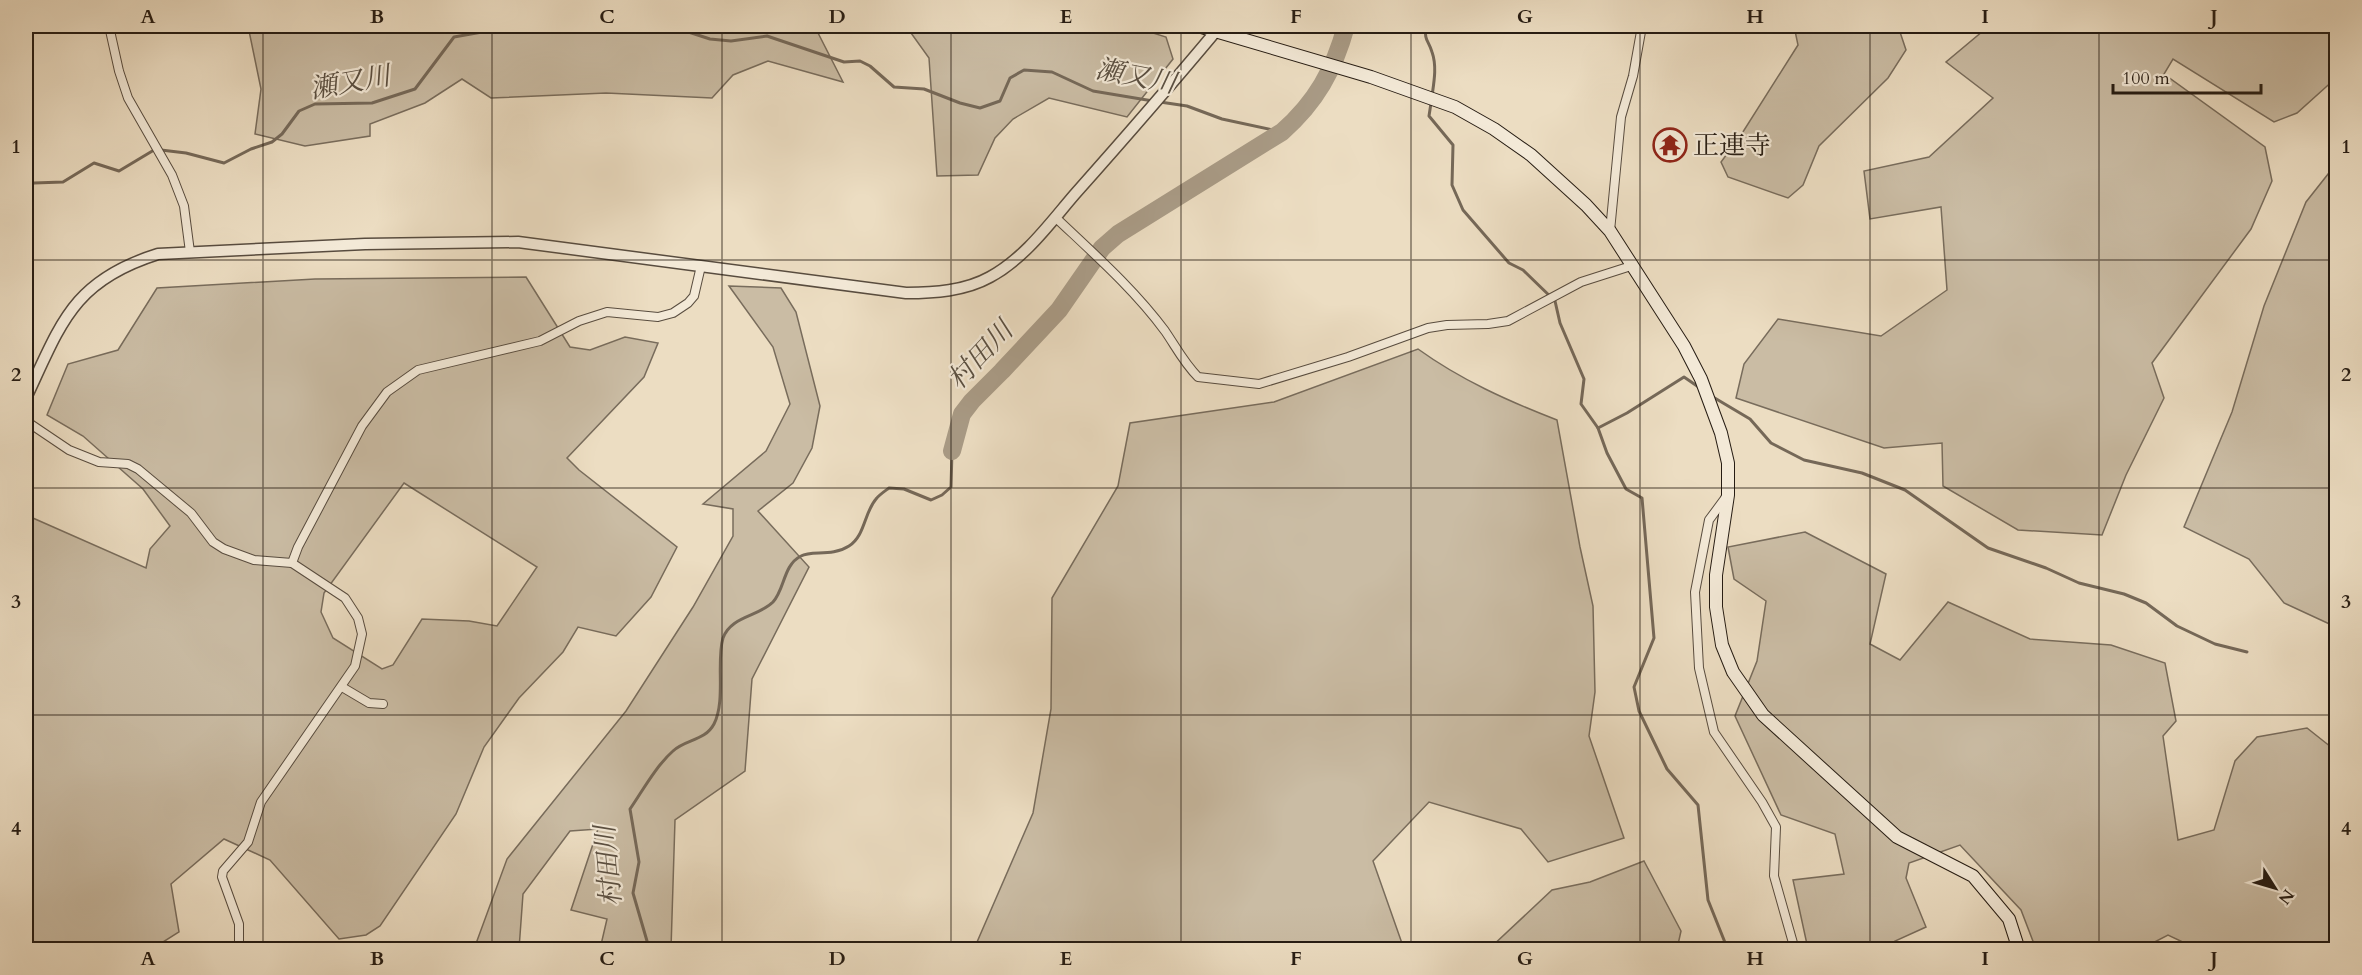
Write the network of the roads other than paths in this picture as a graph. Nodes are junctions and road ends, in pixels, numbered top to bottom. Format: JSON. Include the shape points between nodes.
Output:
{"nodes":[{"id":1,"x":109,"y":26,"type":"edge"},
{"id":2,"x":1198,"y":26,"type":"edge"},
{"id":3,"x":1642,"y":26,"type":"edge"},
{"id":4,"x":1218,"y":28,"type":"edge"},
{"id":5,"x":1055,"y":217,"type":"junction"},
{"id":6,"x":1610,"y":231,"type":"junction"},
{"id":7,"x":190,"y":252,"type":"junction"},
{"id":8,"x":1631,"y":266,"type":"junction"},
{"id":9,"x":701,"y":267,"type":"junction"},
{"id":10,"x":26,"y":398,"type":"edge"},
{"id":11,"x":26,"y":421,"type":"edge"},
{"id":12,"x":1728,"y":495,"type":"junction"},
{"id":13,"x":292,"y":563,"type":"junction"},
{"id":14,"x":342,"y":687,"type":"junction"},
{"id":15,"x":383,"y":704,"type":"dead end"},
{"id":16,"x":239,"y":950,"type":"edge"},
{"id":17,"x":1795,"y":950,"type":"edge"},
{"id":18,"x":2019,"y":950,"type":"edge"}],
"edges":[{"from":1,"to":7,"type":"street","via":[[128,98],[172,175],[184,206]]},
{"from":2,"to":4,"type":"main road"},
{"from":3,"to":6,"type":"street","via":[[1621,117]]},
{"from":4,"to":5,"type":"street"},
{"from":4,"to":6,"type":"main road","via":[[1455,107],[1531,155]]},
{"from":5,"to":8,"type":"street","via":[[1165,331],[1198,377],[1259,384],[1428,328],[1508,321],[1581,282]]},
{"from":5,"to":9,"type":"street","via":[[1023,252],[990,277],[934,293],[906,293]]},
{"from":6,"to":8,"type":"main road"},
{"from":7,"to":9,"type":"street","via":[[518,242]]},
{"from":7,"to":10,"type":"street","via":[[158,254],[128,263],[100,279],[67,316]]},
{"from":8,"to":12,"type":"main road","via":[[1684,346],[1709,397],[1728,463]]},
{"from":9,"to":13,"type":"street","via":[[693,296],[673,313],[658,317],[607,312],[540,341],[418,370],[387,392],[362,426]]},
{"from":11,"to":13,"type":"street","via":[[69,450],[99,462],[128,464],[138,469],[186,509],[213,542],[224,549],[254,560]]},
{"from":12,"to":17,"type":"street","via":[[1709,520],[1698,571],[1695,592],[1699,668],[1714,732],[1776,827],[1774,876]]},
{"from":12,"to":18,"type":"main road","via":[[1716,575],[1716,607],[1722,645],[1733,672],[1763,715],[1897,837],[1973,876],[2009,919]]},
{"from":13,"to":14,"type":"street","via":[[345,598],[358,618],[362,634],[358,657]]},
{"from":14,"to":15,"type":"street","via":[[369,703]]},
{"from":14,"to":16,"type":"street","via":[[261,802],[248,842],[222,871],[239,924]]}]}
